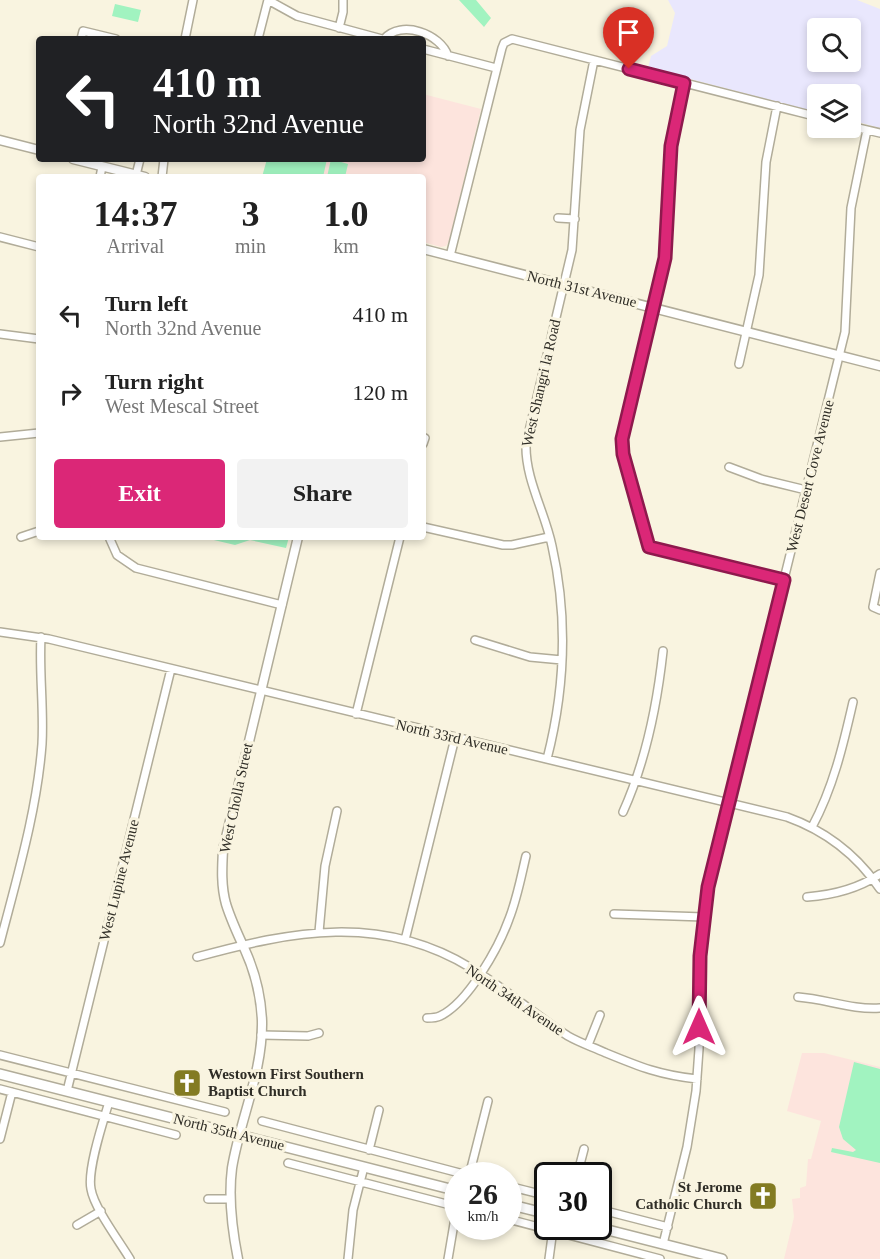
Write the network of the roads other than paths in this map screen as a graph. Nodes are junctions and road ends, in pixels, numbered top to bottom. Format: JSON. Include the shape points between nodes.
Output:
{"nodes":[{"id":1,"x":193,"y":0,"type":"edge"},
{"id":2,"x":268,"y":0,"type":"edge"},
{"id":3,"x":343,"y":0,"type":"edge"},
{"id":4,"x":339,"y":28,"type":"junction"},
{"id":5,"x":82,"y":36,"type":"edge"},
{"id":6,"x":104,"y":36,"type":"edge"},
{"id":7,"x":186,"y":36,"type":"edge"},
{"id":8,"x":259,"y":36,"type":"edge"},
{"id":9,"x":371,"y":36,"type":"edge"},
{"id":10,"x":386,"y":36,"type":"edge"},
{"id":11,"x":426,"y":51,"type":"edge"},
{"id":12,"x":448,"y":56,"type":"junction"},
{"id":13,"x":594,"y":60,"type":"junction"},
{"id":14,"x":496,"y":68,"type":"junction"},
{"id":15,"x":684,"y":83,"type":"junction"},
{"id":16,"x":777,"y":106,"type":"junction"},
{"id":17,"x":807,"y":114,"type":"edge"},
{"id":18,"x":861,"y":129,"type":"edge"},
{"id":19,"x":867,"y":130,"type":"junction"},
{"id":20,"x":880,"y":133,"type":"edge"},
{"id":21,"x":0,"y":140,"type":"edge"},
{"id":22,"x":36,"y":149,"type":"edge"},
{"id":23,"x":84,"y":162,"type":"edge"},
{"id":24,"x":102,"y":167,"type":"junction"},
{"id":25,"x":101,"y":174,"type":"edge"},
{"id":26,"x":132,"y":174,"type":"edge"},
{"id":27,"x":558,"y":218,"type":"dead end"},
{"id":28,"x":575,"y":219,"type":"junction"},
{"id":29,"x":0,"y":237,"type":"edge"},
{"id":30,"x":36,"y":246,"type":"edge"},
{"id":31,"x":426,"y":250,"type":"edge"},
{"id":32,"x":450,"y":255,"type":"junction"},
{"id":33,"x":564,"y":284,"type":"junction"},
{"id":34,"x":654,"y":308,"type":"junction"},
{"id":35,"x":747,"y":332,"type":"junction"},
{"id":36,"x":0,"y":334,"type":"edge"},
{"id":37,"x":36,"y":339,"type":"edge"},
{"id":38,"x":840,"y":356,"type":"junction"},
{"id":39,"x":739,"y":364,"type":"dead end"},
{"id":40,"x":880,"y":366,"type":"edge"},
{"id":41,"x":36,"y":433,"type":"edge"},
{"id":42,"x":0,"y":437,"type":"edge"},
{"id":43,"x":729,"y":467,"type":"dead end"},
{"id":44,"x":806,"y":490,"type":"junction"},
{"id":45,"x":426,"y":528,"type":"edge"},
{"id":46,"x":36,"y":532,"type":"edge"},
{"id":47,"x":21,"y":537,"type":"dead end"},
{"id":48,"x":549,"y":537,"type":"junction"},
{"id":49,"x":110,"y":540,"type":"edge"},
{"id":50,"x":297,"y":540,"type":"edge"},
{"id":51,"x":399,"y":540,"type":"edge"},
{"id":52,"x":880,"y":573,"type":"edge"},
{"id":53,"x":784,"y":580,"type":"junction"},
{"id":54,"x":282,"y":606,"type":"junction"},
{"id":55,"x":877,"y":608,"type":"edge"},
{"id":56,"x":0,"y":632,"type":"edge"},
{"id":57,"x":41,"y":637,"type":"junction"},
{"id":58,"x":475,"y":640,"type":"dead end"},
{"id":59,"x":663,"y":651,"type":"dead end"},
{"id":60,"x":562,"y":660,"type":"junction"},
{"id":61,"x":171,"y":669,"type":"junction"},
{"id":62,"x":261,"y":691,"type":"junction"},
{"id":63,"x":853,"y":702,"type":"dead end"},
{"id":64,"x":356,"y":714,"type":"junction"},
{"id":65,"x":455,"y":738,"type":"junction"},
{"id":66,"x":547,"y":759,"type":"junction"},
{"id":67,"x":636,"y":781,"type":"junction"},
{"id":68,"x":728,"y":803,"type":"junction"},
{"id":69,"x":337,"y":811,"type":"dead end"},
{"id":70,"x":623,"y":812,"type":"dead end"},
{"id":71,"x":812,"y":827,"type":"junction"},
{"id":72,"x":526,"y":856,"type":"dead end"},
{"id":73,"x":880,"y":874,"type":"edge"},
{"id":74,"x":873,"y":879,"type":"junction"},
{"id":75,"x":880,"y":889,"type":"edge"},
{"id":76,"x":807,"y":897,"type":"dead end"},
{"id":77,"x":614,"y":914,"type":"dead end"},
{"id":78,"x":704,"y":917,"type":"junction"},
{"id":79,"x":319,"y":932,"type":"junction"},
{"id":80,"x":405,"y":940,"type":"junction"},
{"id":81,"x":0,"y":943,"type":"edge"},
{"id":82,"x":243,"y":946,"type":"junction"},
{"id":83,"x":197,"y":957,"type":"dead end"},
{"id":84,"x":480,"y":974,"type":"junction"},
{"id":85,"x":798,"y":997,"type":"dead end"},
{"id":86,"x":880,"y":1008,"type":"edge"},
{"id":87,"x":600,"y":1016,"type":"dead end"},
{"id":88,"x":427,"y":1018,"type":"dead end"},
{"id":89,"x":319,"y":1033,"type":"dead end"},
{"id":90,"x":261,"y":1035,"type":"junction"},
{"id":91,"x":588,"y":1045,"type":"junction"},
{"id":92,"x":0,"y":1055,"type":"edge"},
{"id":93,"x":71,"y":1073,"type":"junction"},
{"id":94,"x":0,"y":1074,"type":"edge"},
{"id":95,"x":697,"y":1079,"type":"junction"},
{"id":96,"x":0,"y":1089,"type":"edge"},
{"id":97,"x":67,"y":1091,"type":"junction"},
{"id":98,"x":12,"y":1092,"type":"junction"},
{"id":99,"x":488,"y":1101,"type":"dead end"},
{"id":100,"x":109,"y":1102,"type":"junction"},
{"id":101,"x":379,"y":1110,"type":"dead end"},
{"id":102,"x":225,"y":1112,"type":"dead end"},
{"id":103,"x":105,"y":1116,"type":"junction"},
{"id":104,"x":262,"y":1121,"type":"dead end"},
{"id":105,"x":176,"y":1135,"type":"dead end"},
{"id":106,"x":240,"y":1135,"type":"junction"},
{"id":107,"x":0,"y":1139,"type":"edge"},
{"id":108,"x":369,"y":1149,"type":"junction"},
{"id":109,"x":584,"y":1149,"type":"dead end"},
{"id":110,"x":473,"y":1162,"type":"edge"},
{"id":111,"x":581,"y":1162,"type":"edge"},
{"id":112,"x":288,"y":1163,"type":"dead end"},
{"id":113,"x":364,"y":1167,"type":"junction"},
{"id":114,"x":444,"y":1169,"type":"edge"},
{"id":115,"x":360,"y":1181,"type":"junction"},
{"id":116,"x":444,"y":1187,"type":"edge"},
{"id":117,"x":208,"y":1199,"type":"dead end"},
{"id":118,"x":230,"y":1199,"type":"junction"},
{"id":119,"x":444,"y":1203,"type":"edge"},
{"id":120,"x":101,"y":1211,"type":"junction"},
{"id":121,"x":612,"y":1213,"type":"edge"},
{"id":122,"x":77,"y":1225,"type":"dead end"},
{"id":123,"x":668,"y":1227,"type":"junction"},
{"id":124,"x":612,"y":1231,"type":"edge"},
{"id":125,"x":451,"y":1240,"type":"edge"},
{"id":126,"x":552,"y":1240,"type":"edge"},
{"id":127,"x":592,"y":1240,"type":"edge"},
{"id":128,"x":663,"y":1244,"type":"junction"},
{"id":129,"x":130,"y":1259,"type":"edge"},
{"id":130,"x":238,"y":1259,"type":"edge"},
{"id":131,"x":348,"y":1259,"type":"edge"},
{"id":132,"x":448,"y":1259,"type":"edge"},
{"id":133,"x":549,"y":1259,"type":"edge"},
{"id":134,"x":660,"y":1259,"type":"edge"},
{"id":135,"x":722,"y":1259,"type":"edge"}],
"edges":[{"from":1,"to":7,"type":"street"},
{"from":2,"to":4,"type":"street","via":[[297,16]]},
{"from":2,"to":8,"type":"street"},
{"from":3,"to":4,"type":"street"},
{"from":4,"to":9,"type":"street"},
{"from":5,"to":6,"type":"street","via":[[83,31]]},
{"from":10,"to":12,"type":"street","via":[[401,30],[425,33],[446,48]]},
{"from":11,"to":12,"type":"street"},
{"from":12,"to":14,"type":"street"},
{"from":13,"to":14,"type":"street","via":[[516,39],[508,40],[502,48]]},
{"from":13,"to":15,"type":"street"},
{"from":13,"to":28,"type":"street","name":"West Shangri la Road","via":[[580,130]]},
{"from":14,"to":32,"type":"street"},
{"from":15,"to":16,"type":"street"},
{"from":15,"to":34,"type":"street","via":[[671,146],[665,258]]},
{"from":16,"to":17,"type":"street"},
{"from":16,"to":35,"type":"street","via":[[766,162],[759,275]]},
{"from":18,"to":19,"type":"street"},
{"from":19,"to":20,"type":"street"},
{"from":19,"to":38,"type":"street","name":"West Desert Cove Avenue","via":[[851,208],[848,318]]},
{"from":21,"to":22,"type":"street"},
{"from":23,"to":24,"type":"street"},
{"from":24,"to":25,"type":"street"},
{"from":24,"to":26,"type":"street"},
{"from":27,"to":28,"type":"street"},
{"from":28,"to":33,"type":"street","name":"West Shangri la Road"},
{"from":29,"to":30,"type":"street"},
{"from":31,"to":32,"type":"street","name":"North 31st Avenue"},
{"from":32,"to":33,"type":"street","name":"North 31st Avenue"},
{"from":33,"to":34,"type":"street","name":"North 31st Avenue"},
{"from":33,"to":48,"type":"street","name":"West Shangri la Road","via":[[525,444],[527,465]]},
{"from":34,"to":35,"type":"street","name":"North 31st Avenue"},
{"from":34,"to":53,"type":"street","via":[[622,439],[649,547]]},
{"from":35,"to":38,"type":"street","name":"North 31st Avenue"},
{"from":35,"to":39,"type":"street"},
{"from":36,"to":37,"type":"street"},
{"from":38,"to":40,"type":"street","name":"North 31st Avenue"},
{"from":38,"to":44,"type":"street","name":"West Desert Cove Avenue"},
{"from":41,"to":42,"type":"street"},
{"from":43,"to":44,"type":"street"},
{"from":44,"to":53,"type":"street","name":"West Desert Cove Avenue"},
{"from":45,"to":48,"type":"street","via":[[504,545]]},
{"from":46,"to":47,"type":"street"},
{"from":48,"to":60,"type":"street","name":"West Shangri la Road","via":[[562,609]]},
{"from":49,"to":54,"type":"street","via":[[117,555],[136,568]]},
{"from":50,"to":54,"type":"street","name":"West Cholla Street"},
{"from":51,"to":64,"type":"street"},
{"from":52,"to":55,"type":"street"},
{"from":53,"to":68,"type":"street","name":"West Desert Cove Avenue"},
{"from":54,"to":62,"type":"street","name":"West Cholla Street"},
{"from":56,"to":57,"type":"street","name":"North 33rd Avenue"},
{"from":57,"to":61,"type":"street","name":"North 33rd Avenue"},
{"from":57,"to":81,"type":"street","via":[[43,713],[38,776]]},
{"from":58,"to":60,"type":"street","via":[[530,657]]},
{"from":59,"to":67,"type":"street","via":[[654,713]]},
{"from":60,"to":66,"type":"street","name":"West Shangri la Road","via":[[556,721]]},
{"from":61,"to":62,"type":"street","name":"North 33rd Avenue"},
{"from":61,"to":93,"type":"street","name":"West Lupine Avenue"},
{"from":62,"to":64,"type":"street","name":"North 33rd Avenue"},
{"from":62,"to":82,"type":"street","name":"West Cholla Street","via":[[223,850],[225,902]]},
{"from":63,"to":71,"type":"street","via":[[837,769]]},
{"from":64,"to":65,"type":"street","name":"North 33rd Avenue"},
{"from":65,"to":66,"type":"street","name":"North 33rd Avenue"},
{"from":65,"to":80,"type":"street"},
{"from":66,"to":67,"type":"street","name":"North 33rd Avenue"},
{"from":67,"to":68,"type":"street","name":"North 33rd Avenue"},
{"from":67,"to":70,"type":"street"},
{"from":68,"to":71,"type":"street","name":"North 33rd Avenue"},
{"from":68,"to":78,"type":"street","name":"West Desert Cove Avenue"},
{"from":69,"to":79,"type":"street","via":[[325,866]]},
{"from":71,"to":74,"type":"street","name":"North 33rd Avenue","via":[[844,848]]},
{"from":72,"to":84,"type":"street","via":[[510,916]]},
{"from":73,"to":74,"type":"street"},
{"from":74,"to":75,"type":"street","name":"North 33rd Avenue"},
{"from":74,"to":76,"type":"street","via":[[841,892]]},
{"from":77,"to":78,"type":"street"},
{"from":78,"to":95,"type":"street","name":"West Desert Cove Avenue"},
{"from":79,"to":80,"type":"street","name":"North 34th Avenue","via":[[365,932]]},
{"from":79,"to":82,"type":"street","name":"North 34th Avenue"},
{"from":80,"to":84,"type":"street","name":"North 34th Avenue"},
{"from":82,"to":83,"type":"street","name":"North 34th Avenue"},
{"from":82,"to":90,"type":"street","name":"West Cholla Street","via":[[258,991]]},
{"from":84,"to":88,"type":"street","via":[[450,1010]]},
{"from":84,"to":91,"type":"street","name":"North 34th Avenue"},
{"from":85,"to":86,"type":"street"},
{"from":87,"to":91,"type":"street"},
{"from":89,"to":90,"type":"street"},
{"from":90,"to":106,"type":"street","name":"West Cholla Street"},
{"from":91,"to":95,"type":"street","name":"North 34th Avenue","via":[[659,1074]]},
{"from":92,"to":93,"type":"street","name":"North 35th Avenue"},
{"from":93,"to":97,"type":"street","name":"West Lupine Avenue"},
{"from":93,"to":102,"type":"street","name":"North 35th Avenue"},
{"from":94,"to":97,"type":"main road","name":"North 35th Avenue"},
{"from":95,"to":123,"type":"street","name":"West Desert Cove Avenue","via":[[687,1147]]},
{"from":96,"to":98,"type":"street","name":"North 35th Avenue"},
{"from":97,"to":100,"type":"main road","name":"North 35th Avenue"},
{"from":98,"to":103,"type":"street","name":"North 35th Avenue"},
{"from":98,"to":107,"type":"street"},
{"from":99,"to":110,"type":"street"},
{"from":100,"to":103,"type":"street"},
{"from":100,"to":106,"type":"main road","name":"North 35th Avenue"},
{"from":101,"to":108,"type":"street"},
{"from":103,"to":105,"type":"street","name":"North 35th Avenue"},
{"from":103,"to":120,"type":"street","via":[[90,1180]]},
{"from":104,"to":108,"type":"street","name":"North 35th Avenue"},
{"from":106,"to":113,"type":"main road","name":"North 35th Avenue"},
{"from":106,"to":118,"type":"street","name":"West Cholla Street"},
{"from":108,"to":114,"type":"street","name":"North 35th Avenue"},
{"from":109,"to":111,"type":"street"},
{"from":112,"to":115,"type":"street","name":"North 35th Avenue"},
{"from":113,"to":115,"type":"street"},
{"from":113,"to":116,"type":"main road","name":"North 35th Avenue"},
{"from":115,"to":119,"type":"street","name":"North 35th Avenue"},
{"from":115,"to":131,"type":"street"},
{"from":117,"to":118,"type":"street"},
{"from":118,"to":130,"type":"street","name":"West Cholla Street"},
{"from":120,"to":122,"type":"street"},
{"from":120,"to":129,"type":"street"},
{"from":121,"to":123,"type":"street"},
{"from":123,"to":128,"type":"street","name":"West Desert Cove Avenue"},
{"from":124,"to":128,"type":"main road"},
{"from":125,"to":132,"type":"street"},
{"from":126,"to":133,"type":"street"},
{"from":127,"to":134,"type":"street"},
{"from":128,"to":135,"type":"main road"}]}
